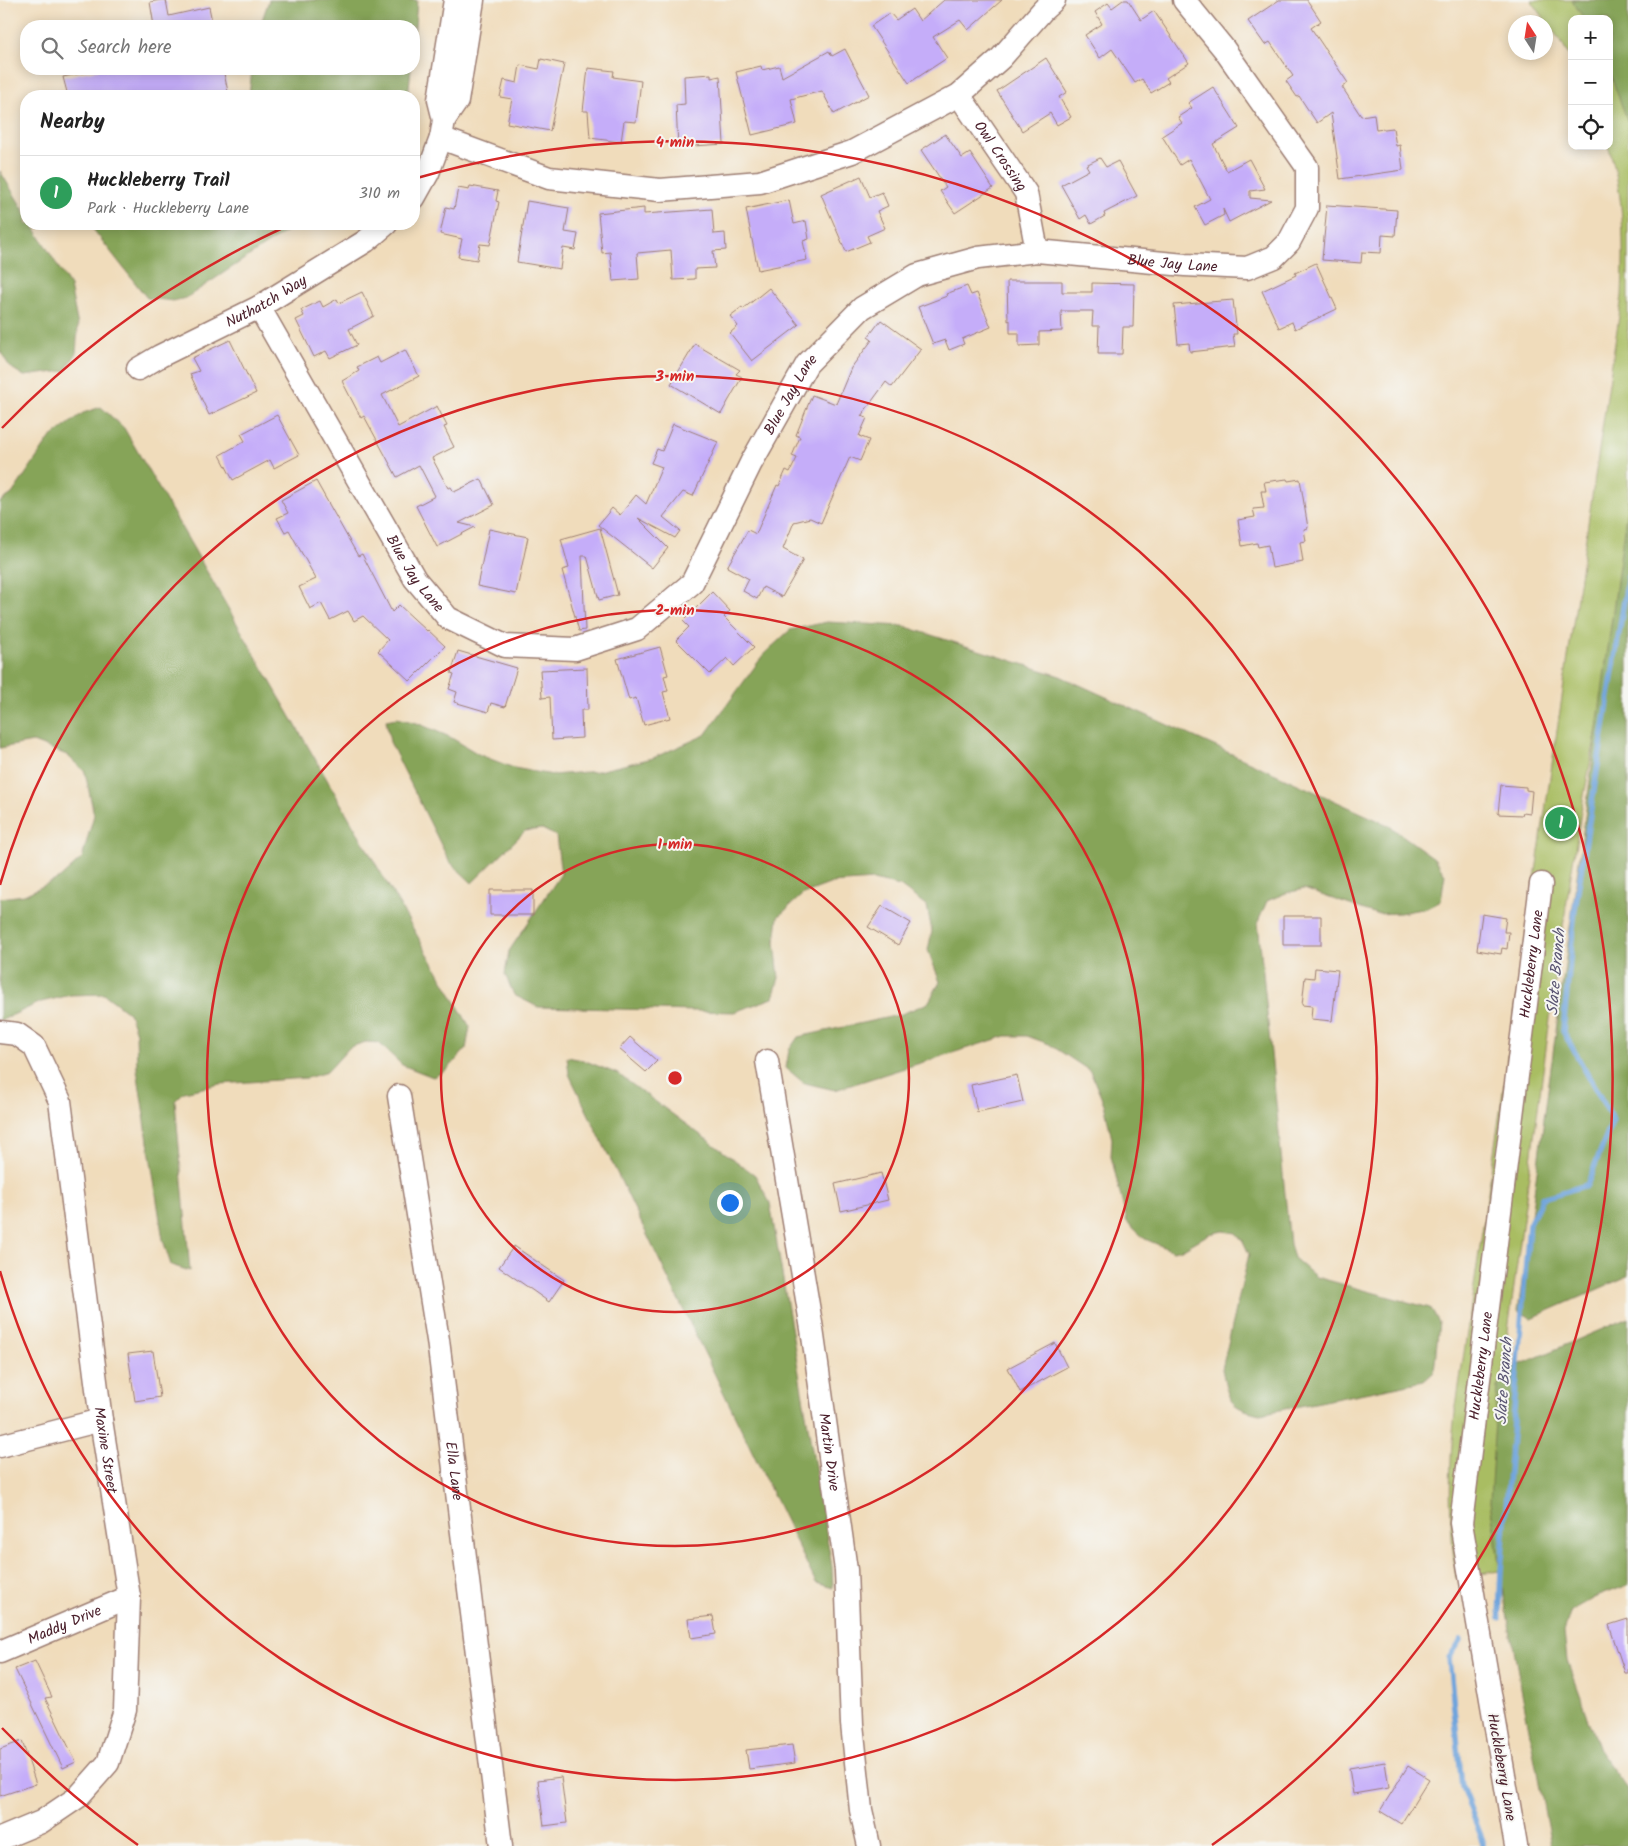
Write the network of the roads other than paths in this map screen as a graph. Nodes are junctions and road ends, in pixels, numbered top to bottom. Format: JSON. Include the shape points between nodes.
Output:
{"nodes":[{"id":1,"x":454,"y":0,"type":"edge"},
{"id":2,"x":473,"y":0,"type":"edge"},
{"id":3,"x":1054,"y":0,"type":"edge"},
{"id":4,"x":1184,"y":0,"type":"edge"},
{"id":5,"x":959,"y":95,"type":"junction"},
{"id":6,"x":442,"y":129,"type":"junction"},
{"id":7,"x":420,"y":187,"type":"edge"},
{"id":8,"x":379,"y":230,"type":"edge"},
{"id":9,"x":1037,"y":251,"type":"junction"},
{"id":10,"x":259,"y":307,"type":"junction"},
{"id":11,"x":138,"y":369,"type":"dead end"},
{"id":12,"x":1540,"y":884,"type":"dead end"},
{"id":13,"x":0,"y":1032,"type":"edge"},
{"id":14,"x":767,"y":1061,"type":"dead end"},
{"id":15,"x":399,"y":1096,"type":"dead end"},
{"id":16,"x":101,"y":1420,"type":"junction"},
{"id":17,"x":0,"y":1446,"type":"edge"},
{"id":18,"x":129,"y":1597,"type":"junction"},
{"id":19,"x":0,"y":1652,"type":"edge"},
{"id":20,"x":0,"y":1839,"type":"edge"},
{"id":21,"x":501,"y":1846,"type":"edge"},
{"id":22,"x":869,"y":1846,"type":"edge"},
{"id":23,"x":1516,"y":1846,"type":"edge"}],
"edges":[{"from":1,"to":6,"type":"street","via":[[439,100]]},
{"from":2,"to":6,"type":"street","via":[[457,101]]},
{"from":3,"to":5,"type":"street","via":[[1001,58]]},
{"from":4,"to":9,"type":"street","name":"Blue Jay Lane","via":[[1224,49],[1307,167],[1307,208],[1290,242],[1274,258],[1247,268]]},
{"from":5,"to":6,"type":"street","via":[[852,152],[760,182],[660,190],[549,178]]},
{"from":5,"to":9,"type":"street","name":"Owl Crossing","via":[[1026,193]]},
{"from":6,"to":7,"type":"street"},
{"from":8,"to":10,"type":"street","name":"Nuthatch Way"},
{"from":9,"to":10,"type":"street","name":"Blue Jay Lane","via":[[978,258],[917,275],[862,308],[807,364],[751,463],[692,583],[637,630],[575,649],[505,646],[448,618],[415,579]]},
{"from":10,"to":11,"type":"street","name":"Nuthatch Way"},
{"from":12,"to":23,"type":"street","name":"Huckleberry Lane","via":[[1462,1523]]},
{"from":13,"to":16,"type":"street","name":"Maxine Street","via":[[18,1034],[34,1046],[60,1102]]},
{"from":14,"to":22,"type":"street","name":"Martin Drive","via":[[812,1330],[846,1570],[852,1724],[861,1810]]},
{"from":15,"to":21,"type":"street","name":"Ella Lane","via":[[438,1340]]},
{"from":16,"to":17,"type":"street"},
{"from":16,"to":18,"type":"street","name":"Maxine Street"},
{"from":18,"to":19,"type":"street","name":"Maddy Drive"},
{"from":18,"to":20,"type":"street","name":"Maxine Street","via":[[125,1710],[108,1763],[78,1797],[41,1822]]}]}
